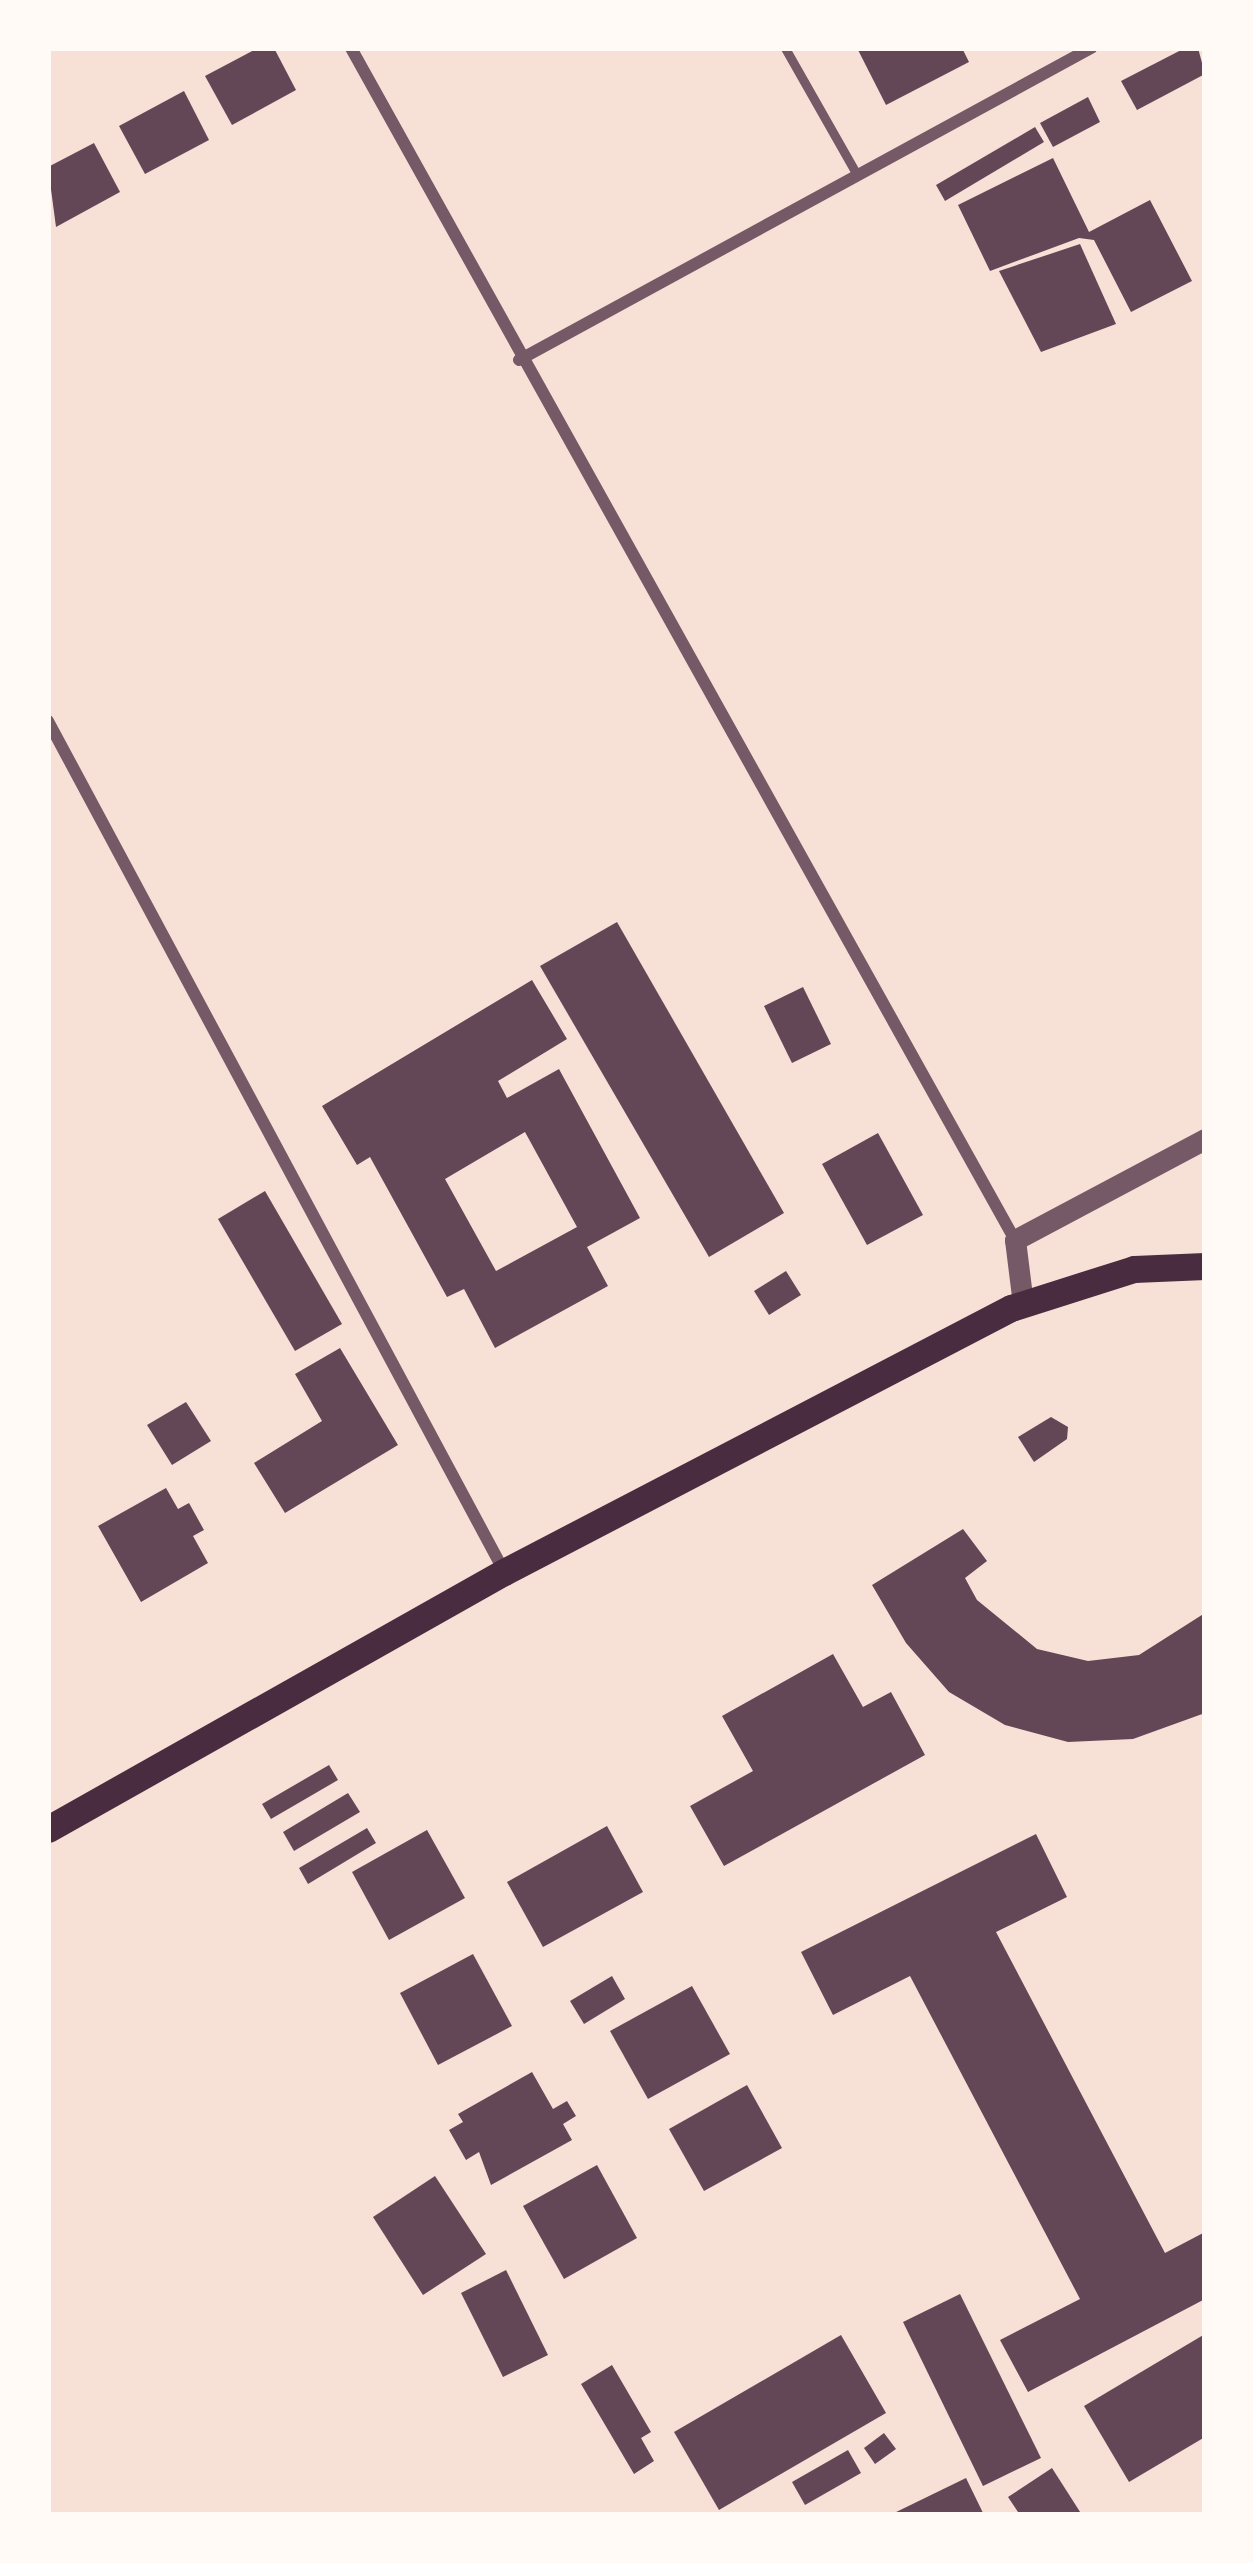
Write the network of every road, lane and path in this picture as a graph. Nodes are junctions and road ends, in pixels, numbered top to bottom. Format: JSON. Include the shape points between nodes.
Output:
{"nodes":[{"id":1,"x":351,"y":48,"type":"edge"},
{"id":2,"x":785,"y":48,"type":"edge"},
{"id":3,"x":1091,"y":48,"type":"edge"},
{"id":4,"x":857,"y":176,"type":"junction"},
{"id":5,"x":519,"y":360,"type":"junction"},
{"id":6,"x":48,"y":721,"type":"edge"},
{"id":7,"x":1205,"y":1139,"type":"edge"},
{"id":8,"x":1015,"y":1240,"type":"junction"},
{"id":9,"x":1205,"y":1265,"type":"edge"},
{"id":10,"x":1023,"y":1304,"type":"junction"},
{"id":11,"x":504,"y":1573,"type":"junction"},
{"id":12,"x":48,"y":1829,"type":"edge"}],
"edges":[{"from":1,"to":5,"type":"street"},
{"from":2,"to":4,"type":"lane"},
{"from":3,"to":4,"type":"street"},
{"from":4,"to":5,"type":"street"},
{"from":5,"to":8,"type":"street"},
{"from":6,"to":11,"type":"street"},
{"from":7,"to":8,"type":"street"},
{"from":8,"to":10,"type":"street"},
{"from":9,"to":10,"type":"main road","via":[[1134,1269]]},
{"from":10,"to":11,"type":"main road"},
{"from":11,"to":12,"type":"main road"}]}
